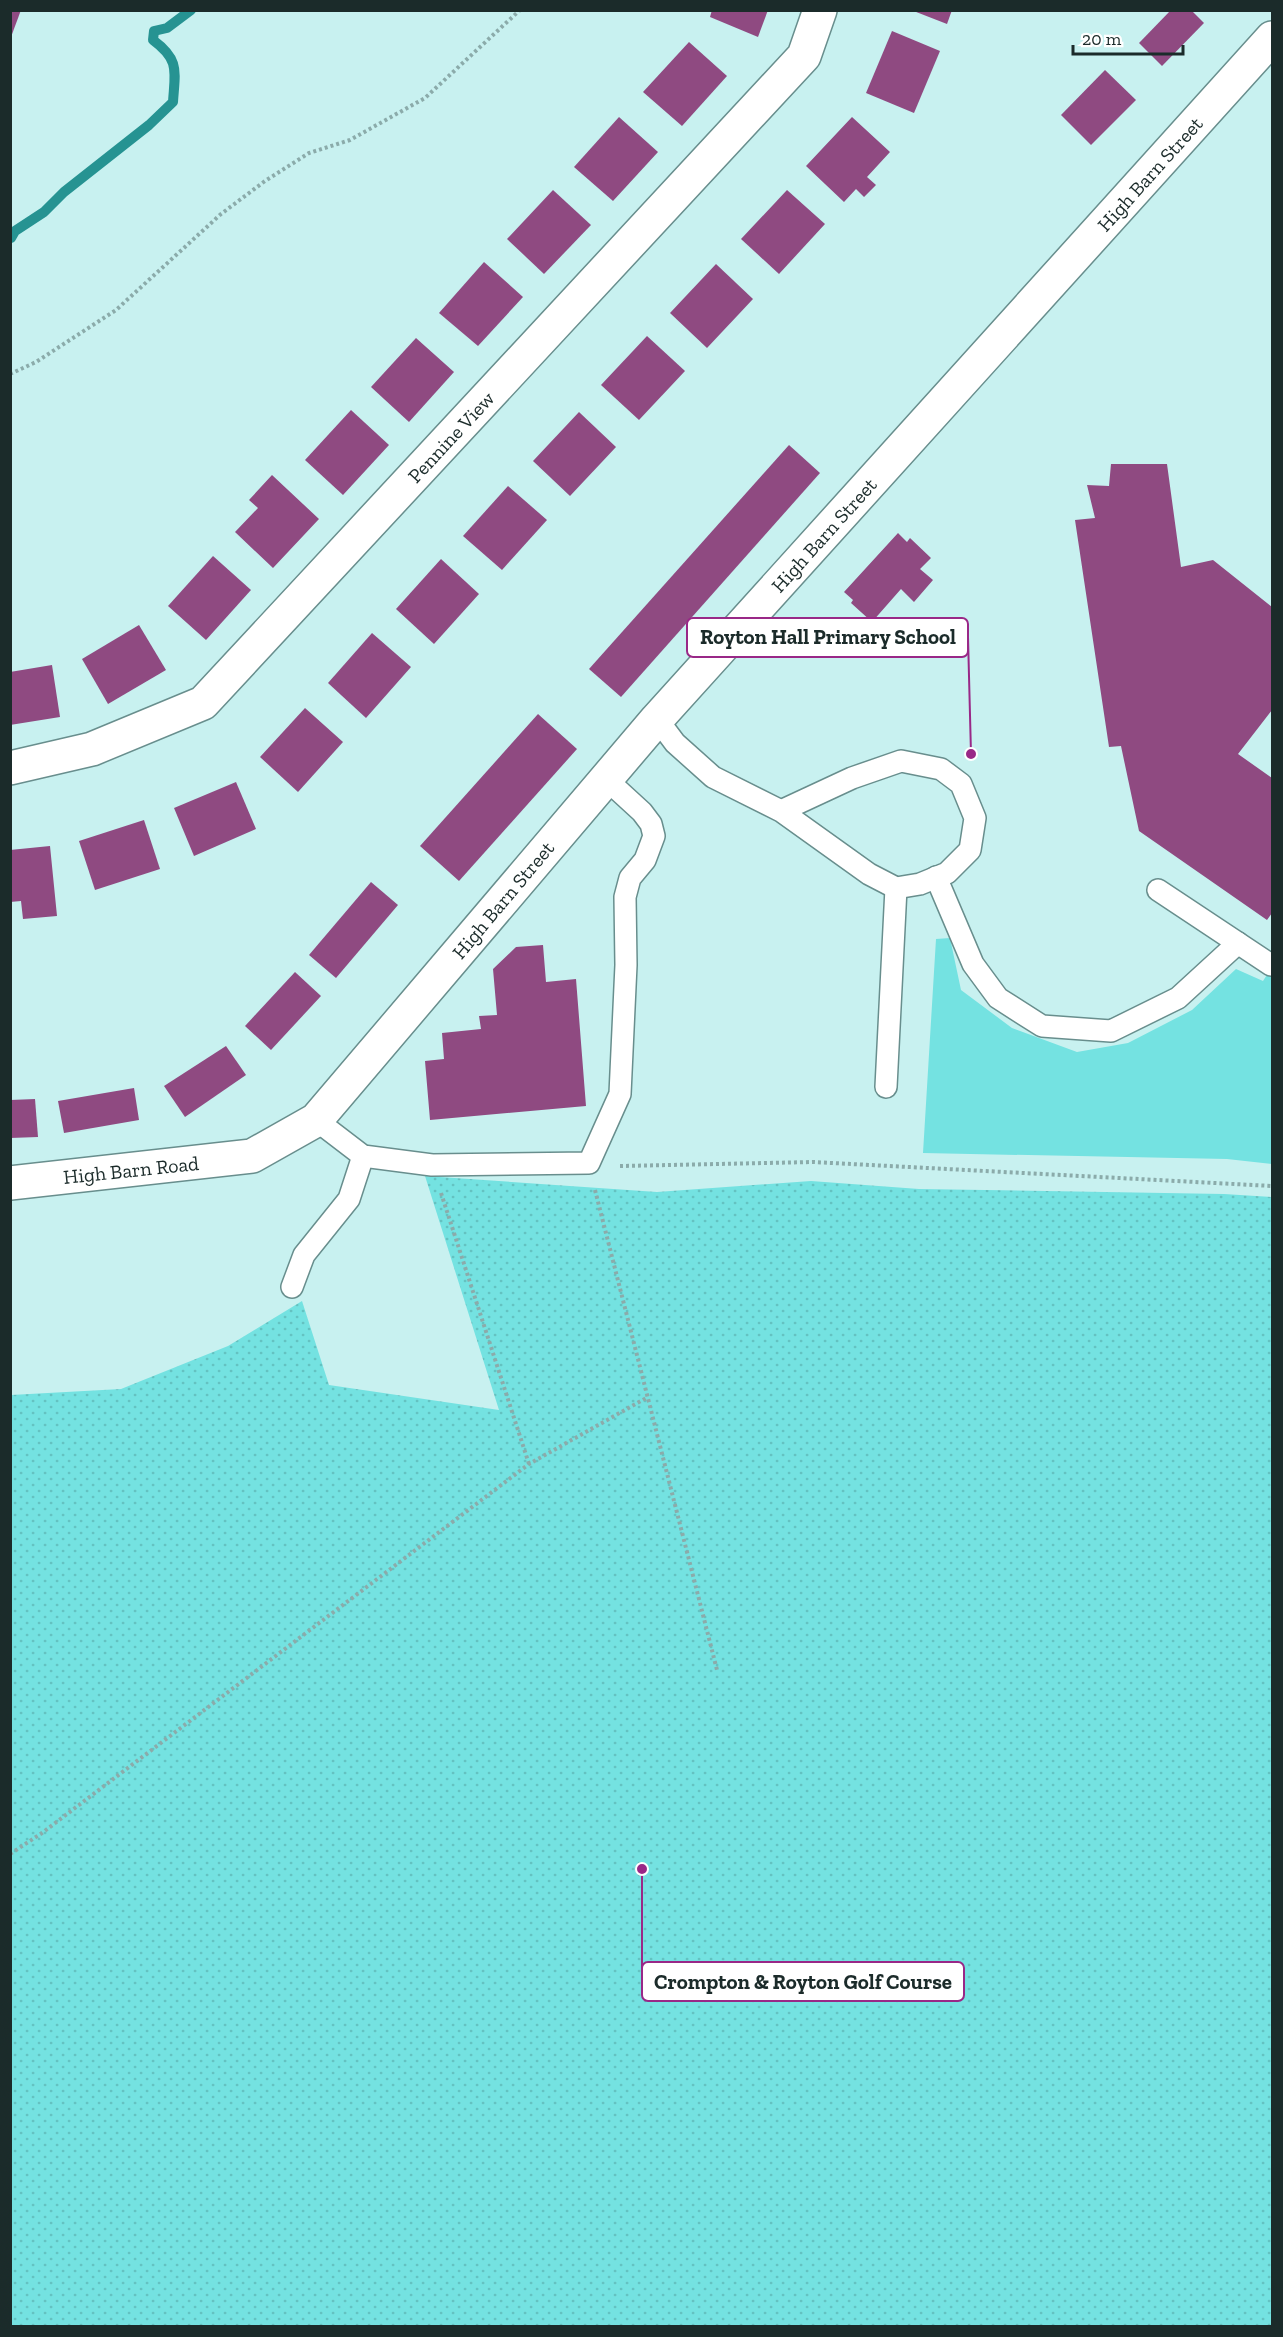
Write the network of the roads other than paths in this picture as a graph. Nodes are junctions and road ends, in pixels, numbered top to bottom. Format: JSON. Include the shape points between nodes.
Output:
{"nodes":[{"id":1,"x":820,"y":10,"type":"edge"},
{"id":2,"x":1272,"y":38,"type":"edge"},
{"id":3,"x":657,"y":719,"type":"junction"},
{"id":4,"x":10,"y":768,"type":"edge"},
{"id":5,"x":606,"y":779,"type":"junction"},
{"id":6,"x":781,"y":811,"type":"junction"},
{"id":7,"x":936,"y":877,"type":"junction"},
{"id":8,"x":896,"y":888,"type":"junction"},
{"id":9,"x":1158,"y":890,"type":"dead end"},
{"id":10,"x":1238,"y":943,"type":"junction"},
{"id":11,"x":1270,"y":965,"type":"dead end"},
{"id":12,"x":886,"y":1087,"type":"dead end"},
{"id":13,"x":315,"y":1120,"type":"junction"},
{"id":14,"x":252,"y":1156,"type":"joint"},
{"id":15,"x":363,"y":1156,"type":"junction"},
{"id":16,"x":10,"y":1183,"type":"edge"},
{"id":17,"x":292,"y":1287,"type":"dead end"}],
"edges":[{"from":1,"to":4,"type":"street","name":"Pennine View","via":[[804,56],[203,703],[92,749]]},
{"from":2,"to":3,"type":"street","name":"High Barn Street"},
{"from":3,"to":5,"type":"street","name":"High Barn Street"},
{"from":3,"to":6,"type":"lane","via":[[675,743],[713,777]]},
{"from":5,"to":13,"type":"street","name":"High Barn Street"},
{"from":5,"to":15,"type":"lane","via":[[642,812],[654,836],[645,860],[630,878],[625,897],[621,1094],[589,1163],[432,1165]]},
{"from":6,"to":7,"type":"lane","via":[[852,778],[902,761],[941,769],[961,784],[975,818],[970,850],[947,873]]},
{"from":6,"to":8,"type":"lane","via":[[869,874]]},
{"from":7,"to":8,"type":"lane"},
{"from":7,"to":10,"type":"lane","via":[[973,964],[998,998],[1042,1026],[1112,1031],[1178,998]]},
{"from":8,"to":12,"type":"lane"},
{"from":9,"to":10,"type":"lane"},
{"from":10,"to":11,"type":"lane"},
{"from":13,"to":14,"type":"street","name":"High Barn Street"},
{"from":13,"to":15,"type":"lane"},
{"from":14,"to":16,"type":"street","name":"High Barn Road"},
{"from":15,"to":17,"type":"lane","via":[[349,1199],[304,1255]]}]}
